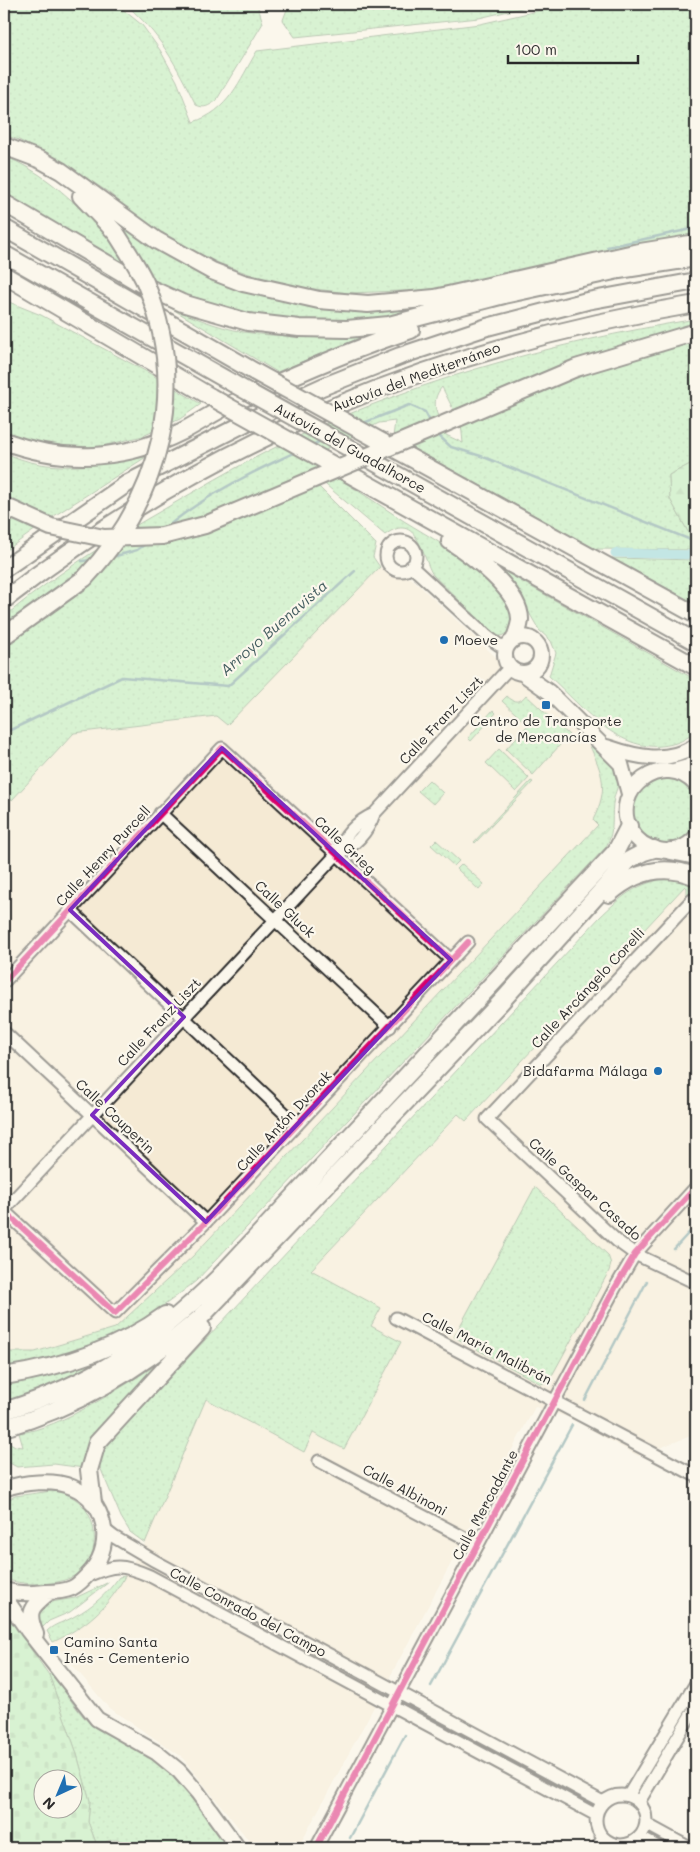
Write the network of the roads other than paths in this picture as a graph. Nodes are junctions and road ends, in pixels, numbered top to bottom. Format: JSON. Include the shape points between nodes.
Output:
{"nodes":[{"id":1,"x":4,"y":146,"type":"edge"},
{"id":2,"x":23,"y":153,"type":"junction"},
{"id":3,"x":4,"y":203,"type":"edge"},
{"id":4,"x":4,"y":228,"type":"edge"},
{"id":5,"x":696,"y":243,"type":"edge"},
{"id":6,"x":4,"y":254,"type":"edge"},
{"id":7,"x":696,"y":258,"type":"edge"},
{"id":8,"x":4,"y":275,"type":"edge"},
{"id":9,"x":696,"y":281,"type":"edge"},
{"id":10,"x":544,"y":287,"type":"junction"},
{"id":11,"x":4,"y":288,"type":"edge"},
{"id":12,"x":696,"y":304,"type":"edge"},
{"id":13,"x":53,"y":306,"type":"junction"},
{"id":14,"x":696,"y":332,"type":"edge"},
{"id":15,"x":4,"y":441,"type":"edge"},
{"id":16,"x":380,"y":490,"type":"junction"},
{"id":17,"x":4,"y":506,"type":"edge"},
{"id":18,"x":411,"y":566,"type":"dead end"},
{"id":19,"x":4,"y":569,"type":"edge"},
{"id":20,"x":4,"y":600,"type":"edge"},
{"id":21,"x":696,"y":616,"type":"edge"},
{"id":22,"x":4,"y":636,"type":"edge"},
{"id":23,"x":511,"y":642,"type":"junction"},
{"id":24,"x":696,"y":642,"type":"edge"},
{"id":25,"x":540,"y":662,"type":"junction"},
{"id":26,"x":696,"y":667,"type":"edge"},
{"id":27,"x":516,"y":670,"type":"junction"},
{"id":28,"x":549,"y":692,"type":"junction"},
{"id":29,"x":696,"y":746,"type":"edge"},
{"id":30,"x":606,"y":747,"type":"junction"},
{"id":31,"x":222,"y":748,"type":"joint"},
{"id":32,"x":696,"y":761,"type":"edge"},
{"id":33,"x":658,"y":771,"type":"junction"},
{"id":34,"x":674,"y":771,"type":"junction"},
{"id":35,"x":696,"y":784,"type":"edge"},
{"id":36,"x":629,"y":794,"type":"junction"},
{"id":37,"x":160,"y":813,"type":"junction"},
{"id":38,"x":629,"y":826,"type":"junction"},
{"id":39,"x":696,"y":837,"type":"edge"},
{"id":40,"x":654,"y":849,"type":"junction"},
{"id":41,"x":671,"y":851,"type":"junction"},
{"id":42,"x":337,"y":854,"type":"junction"},
{"id":43,"x":696,"y":856,"type":"edge"},
{"id":44,"x":696,"y":877,"type":"edge"},
{"id":45,"x":694,"y":900,"type":"edge"},
{"id":46,"x":70,"y":910,"type":"junction"},
{"id":47,"x":274,"y":920,"type":"junction"},
{"id":48,"x":468,"y":942,"type":"dead end"},
{"id":49,"x":555,"y":942,"type":"junction"},
{"id":50,"x":450,"y":960,"type":"junction"},
{"id":51,"x":4,"y":982,"type":"edge"},
{"id":52,"x":184,"y":1018,"type":"junction"},
{"id":53,"x":390,"y":1027,"type":"junction"},
{"id":54,"x":4,"y":1032,"type":"edge"},
{"id":55,"x":92,"y":1115,"type":"junction"},
{"id":56,"x":486,"y":1119,"type":"joint"},
{"id":57,"x":297,"y":1125,"type":"junction"},
{"id":58,"x":696,"y":1187,"type":"edge"},
{"id":59,"x":4,"y":1211,"type":"edge"},
{"id":60,"x":206,"y":1222,"type":"junction"},
{"id":61,"x":635,"y":1254,"type":"junction"},
{"id":62,"x":248,"y":1270,"type":"junction"},
{"id":63,"x":218,"y":1278,"type":"junction"},
{"id":64,"x":696,"y":1283,"type":"edge"},
{"id":65,"x":396,"y":1318,"type":"dead end"},
{"id":66,"x":4,"y":1376,"type":"edge"},
{"id":67,"x":556,"y":1400,"type":"junction"},
{"id":68,"x":4,"y":1411,"type":"edge"},
{"id":69,"x":8,"y":1427,"type":"edge"},
{"id":70,"x":318,"y":1461,"type":"dead end"},
{"id":71,"x":696,"y":1476,"type":"edge"},
{"id":72,"x":4,"y":1478,"type":"edge"},
{"id":73,"x":10,"y":1487,"type":"edge"},
{"id":74,"x":93,"y":1503,"type":"junction"},
{"id":75,"x":105,"y":1530,"type":"junction"},
{"id":76,"x":478,"y":1545,"type":"junction"},
{"id":77,"x":87,"y":1576,"type":"junction"},
{"id":78,"x":4,"y":1590,"type":"edge"},
{"id":79,"x":50,"y":1592,"type":"junction"},
{"id":80,"x":4,"y":1596,"type":"edge"},
{"id":81,"x":38,"y":1642,"type":"junction"},
{"id":82,"x":696,"y":1683,"type":"edge"},
{"id":83,"x":398,"y":1692,"type":"junction"},
{"id":84,"x":391,"y":1705,"type":"junction"},
{"id":85,"x":696,"y":1706,"type":"edge"},
{"id":86,"x":628,"y":1796,"type":"junction"},
{"id":87,"x":603,"y":1802,"type":"junction"},
{"id":88,"x":639,"y":1802,"type":"junction"},
{"id":89,"x":596,"y":1815,"type":"junction"},
{"id":90,"x":646,"y":1824,"type":"junction"},
{"id":91,"x":639,"y":1837,"type":"junction"},
{"id":92,"x":609,"y":1843,"type":"edge"},
{"id":93,"x":321,"y":1846,"type":"edge"},
{"id":94,"x":238,"y":1848,"type":"edge"},
{"id":95,"x":597,"y":1848,"type":"edge"},
{"id":96,"x":660,"y":1848,"type":"edge"},
{"id":97,"x":690,"y":1848,"type":"edge"}],
"edges":[{"from":1,"to":2,"type":"highway"},
{"from":2,"to":5,"type":"highway","via":[[61,171],[156,240],[212,271],[243,283],[318,300],[368,304],[435,298],[634,253]]},
{"from":2,"to":22,"type":"highway","bridge":true,"via":[[86,200],[116,233],[144,282],[153,307],[163,350],[166,403],[159,446],[147,486],[115,543],[84,578]]},
{"from":3,"to":10,"type":"highway","via":[[145,286],[182,303],[248,322],[299,328],[347,329],[389,325]]},
{"from":4,"to":21,"type":"highway","name":"Autovía del Guadalhorce","bridge":true,"via":[[255,372]]},
{"from":6,"to":24,"type":"highway","name":"Autovía del Guadalhorce","bridge":true},
{"from":7,"to":10,"type":"highway","via":[[619,270]]},
{"from":8,"to":13,"type":"highway"},
{"from":9,"to":19,"type":"highway","name":"Autovía del Mediterráneo","via":[[588,301],[487,327],[330,384],[265,413],[128,483]]},
{"from":10,"to":15,"type":"highway","via":[[397,334],[324,362],[144,448],[72,457],[33,452]]},
{"from":11,"to":13,"type":"highway"},
{"from":12,"to":20,"type":"highway","name":"Autovía del Mediterráneo","via":[[530,338],[438,366],[344,401],[240,450],[142,503]]},
{"from":13,"to":16,"type":"highway","bridge":true},
{"from":14,"to":17,"type":"highway","bridge":true,"via":[[576,368],[205,525],[162,536],[104,538],[51,527]]},
{"from":16,"to":23,"type":"highway","via":[[411,517],[469,553],[502,583],[520,618]]},
{"from":16,"to":26,"type":"highway"},
{"from":18,"to":23,"type":"street","via":[[488,637],[499,645]]},
{"from":23,"to":25,"type":"main road","via":[[528,637],[538,644]]},
{"from":23,"to":27,"type":"main road","via":[[505,657]]},
{"from":25,"to":27,"type":"main road","via":[[533,671]]},
{"from":25,"to":28,"type":"main road","via":[[541,678]]},
{"from":27,"to":28,"type":"main road"},
{"from":27,"to":42,"type":"street","name":"Calle Franz Liszt","via":[[374,814],[362,819],[340,843]]},
{"from":28,"to":30,"type":"main road"},
{"from":29,"to":30,"type":"main road","via":[[685,753],[647,758]]},
{"from":30,"to":33,"type":"main road","via":[[633,766]]},
{"from":30,"to":36,"type":"main road","via":[[621,764]]},
{"from":31,"to":37,"type":"street","name":"Calle Henry Purcell"},
{"from":31,"to":42,"type":"street","name":"Calle Grieg"},
{"from":32,"to":34,"type":"main road"},
{"from":33,"to":34,"type":"main road"},
{"from":33,"to":36,"type":"main road","via":[[641,779]]},
{"from":34,"to":35,"type":"main road","via":[[684,774]]},
{"from":36,"to":38,"type":"main road","via":[[626,810]]},
{"from":37,"to":46,"type":"street","name":"Calle Henry Purcell"},
{"from":37,"to":47,"type":"street","name":"Calle Gluck"},
{"from":38,"to":40,"type":"main road","via":[[639,840]]},
{"from":38,"to":63,"type":"highway","via":[[616,851]]},
{"from":39,"to":41,"type":"main road"},
{"from":40,"to":41,"type":"main road"},
{"from":40,"to":49,"type":"highway","via":[[629,860]]},
{"from":41,"to":43,"type":"highway"},
{"from":42,"to":47,"type":"street","name":"Calle Franz Liszt"},
{"from":42,"to":50,"type":"street","name":"Calle Grieg"},
{"from":44,"to":49,"type":"highway","via":[[665,870],[644,872],[622,882]]},
{"from":45,"to":56,"type":"street","name":"Calle Arcángelo Corelli"},
{"from":46,"to":51,"type":"street","name":"Calle Henry Purcell"},
{"from":46,"to":52,"type":"street"},
{"from":47,"to":52,"type":"street","name":"Calle Franz Liszt"},
{"from":47,"to":53,"type":"street","name":"Calle Gluck"},
{"from":48,"to":50,"type":"street","name":"Calle Antón Dvorak"},
{"from":49,"to":62,"type":"highway"},
{"from":50,"to":53,"type":"street","name":"Calle Antón Dvorak"},
{"from":52,"to":55,"type":"street","name":"Calle Franz Liszt"},
{"from":52,"to":57,"type":"street"},
{"from":53,"to":57,"type":"street","name":"Calle Antón Dvorak"},
{"from":54,"to":55,"type":"street","name":"Calle Couperin"},
{"from":55,"to":59,"type":"street","name":"Calle Franz Liszt"},
{"from":55,"to":60,"type":"street","name":"Calle Couperin"},
{"from":56,"to":61,"type":"street","name":"Calle Gaspar Casado"},
{"from":57,"to":60,"type":"street","name":"Calle Antón Dvorak"},
{"from":58,"to":61,"type":"street","name":"Calle Mercadante"},
{"from":59,"to":60,"type":"street","name":"Calle Antón Dvorak","via":[[115,1313]]},
{"from":61,"to":64,"type":"street","name":"Calle Gaspar Casado"},
{"from":61,"to":67,"type":"street","name":"Calle Mercadante"},
{"from":62,"to":69,"type":"highway","via":[[200,1317],[150,1359],[85,1397]]},
{"from":62,"to":74,"type":"highway","via":[[238,1290],[97,1443],[89,1470]]},
{"from":63,"to":66,"type":"highway","via":[[198,1288],[157,1321],[109,1347],[54,1367]]},
{"from":63,"to":68,"type":"highway","via":[[166,1326],[111,1365],[54,1394]]},
{"from":65,"to":67,"type":"street","name":"Calle María Malibrán"},
{"from":67,"to":71,"type":"street","name":"Calle María Malibrán"},
{"from":67,"to":76,"type":"street","name":"Calle Mercadante"},
{"from":70,"to":76,"type":"street","name":"Calle Albinoni"},
{"from":72,"to":73,"type":"main road"},
{"from":73,"to":74,"type":"main road","via":[[47,1483],[71,1486]]},
{"from":74,"to":75,"type":"main road"},
{"from":75,"to":77,"type":"main road","via":[[100,1561]]},
{"from":75,"to":83,"type":"street","name":"Calle Conrado del Campo","via":[[114,1538]]},
{"from":76,"to":83,"type":"street","name":"Calle Mercadante"},
{"from":77,"to":79,"type":"main road","via":[[70,1589]]},
{"from":77,"to":84,"type":"street","name":"Calle Conrado del Campo","via":[[107,1568],[128,1567],[150,1576]]},
{"from":78,"to":79,"type":"main road","via":[[28,1594]]},
{"from":79,"to":81,"type":"main road","via":[[30,1613]]},
{"from":80,"to":81,"type":"main road"},
{"from":81,"to":94,"type":"main road","via":[[97,1719],[156,1753],[179,1771]]},
{"from":82,"to":86,"type":"street"},
{"from":83,"to":84,"type":"street","name":"Calle Mercadante"},
{"from":83,"to":87,"type":"street","name":"Calle Conrado del Campo"},
{"from":84,"to":89,"type":"street","name":"Calle Conrado del Campo"},
{"from":84,"to":93,"type":"street","name":"Calle Mercadante"},
{"from":85,"to":88,"type":"street"},
{"from":86,"to":87,"type":"street","via":[[615,1795]]},
{"from":86,"to":88,"type":"street"},
{"from":87,"to":89,"type":"street"},
{"from":88,"to":90,"type":"street","via":[[645,1812]]},
{"from":89,"to":92,"type":"street","via":[[597,1827]]},
{"from":90,"to":91,"type":"street"},
{"from":90,"to":97,"type":"street"},
{"from":91,"to":92,"type":"street","via":[[627,1844]]},
{"from":91,"to":96,"type":"street"},
{"from":92,"to":95,"type":"street"}]}
